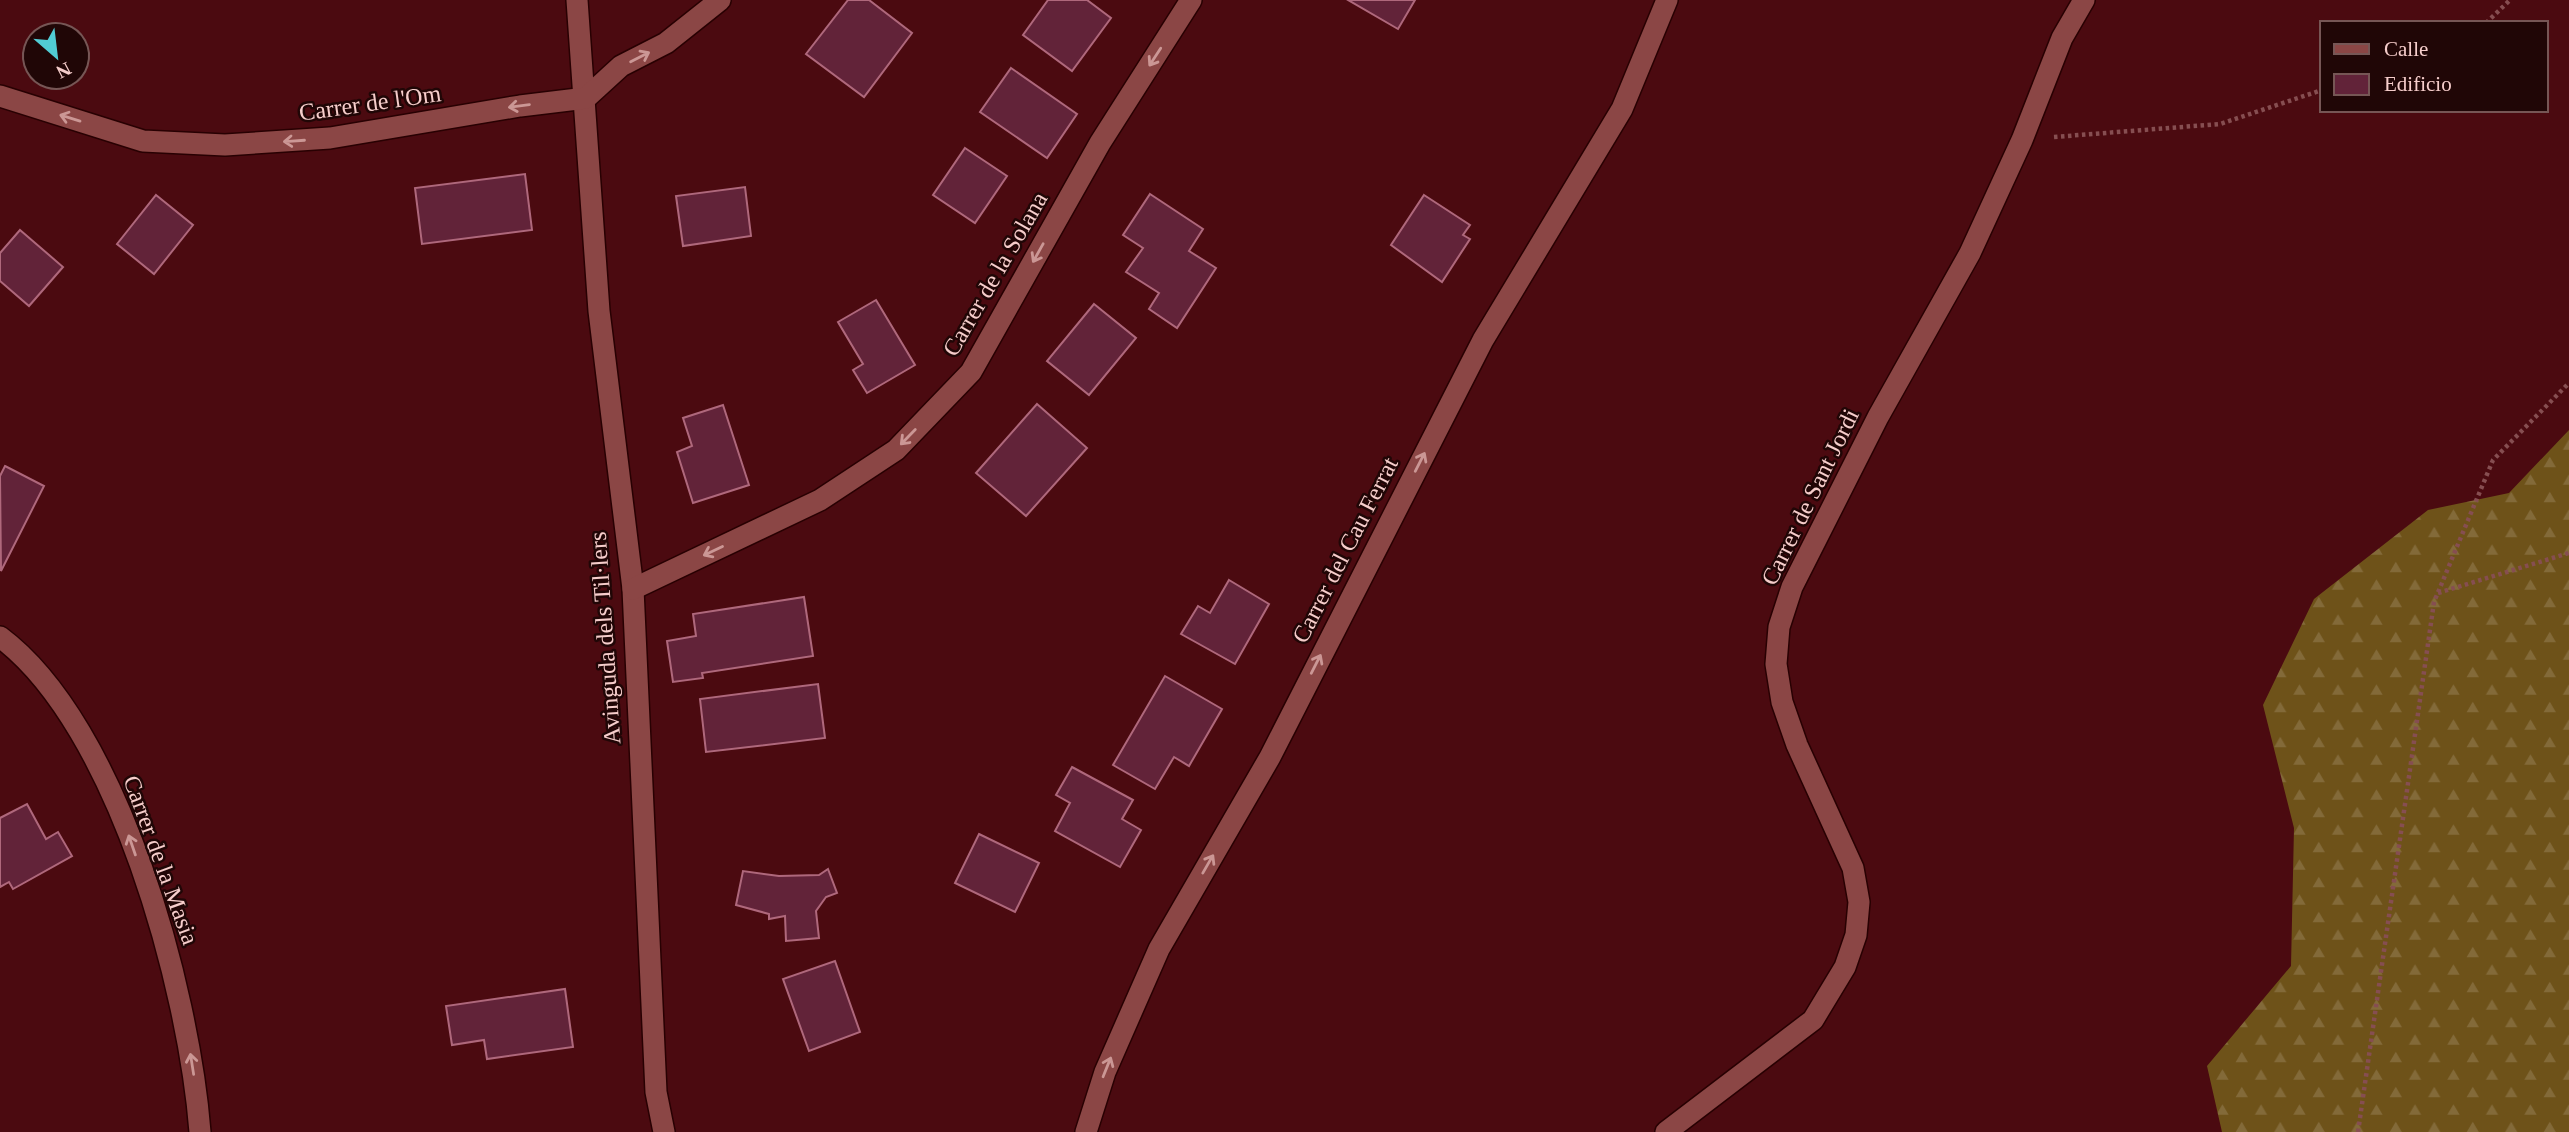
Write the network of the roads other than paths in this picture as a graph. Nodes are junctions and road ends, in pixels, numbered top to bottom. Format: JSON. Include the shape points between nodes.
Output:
{"nodes":[{"id":1,"x":577,"y":0,"type":"edge"},
{"id":2,"x":720,"y":0,"type":"edge"},
{"id":3,"x":1191,"y":0,"type":"edge"},
{"id":4,"x":1667,"y":0,"type":"edge"},
{"id":5,"x":2084,"y":0,"type":"edge"},
{"id":6,"x":0,"y":96,"type":"edge"},
{"id":7,"x":586,"y":98,"type":"junction"},
{"id":8,"x":633,"y":589,"type":"junction"},
{"id":9,"x":0,"y":637,"type":"edge"},
{"id":10,"x":200,"y":1132,"type":"edge"},
{"id":11,"x":664,"y":1132,"type":"edge"},
{"id":12,"x":1086,"y":1132,"type":"edge"},
{"id":13,"x":1666,"y":1132,"type":"edge"}],
"edges":[{"from":1,"to":7,"type":"street","name":"Avinguda dels Til·lers"},
{"from":7,"to":2,"type":"street","one_way":true,"via":[[621,66],[666,43]]},
{"from":3,"to":8,"type":"street","name":"Carrer de la Solana","one_way":true,"via":[[1100,143],[971,372],[896,450],[820,500]]},
{"from":12,"to":4,"type":"street","name":"Carrer del Cau Ferrat","one_way":true,"via":[[1105,1072],[1159,949],[1270,757],[1483,340],[1622,108]]},
{"from":5,"to":13,"type":"street","name":"Carrer de Sant Jordi","via":[[2062,38],[1970,253],[1878,417],[1792,587],[1779,627],[1776,664],[1782,702],[1853,868],[1859,902],[1856,935],[1845,967],[1813,1020]]},
{"from":7,"to":6,"type":"street","name":"Carrer de l'Om","one_way":true,"via":[[330,138],[225,145],[144,141]]},
{"from":7,"to":8,"type":"street","name":"Avinguda dels Til·lers","via":[[599,311]]},
{"from":8,"to":11,"type":"street","name":"Avinguda dels Til·lers","via":[[656,1092]]},
{"from":10,"to":9,"type":"street","name":"Carrer de la Masia","one_way":true,"via":[[180,994],[127,830],[98,762],[59,702]]}]}
